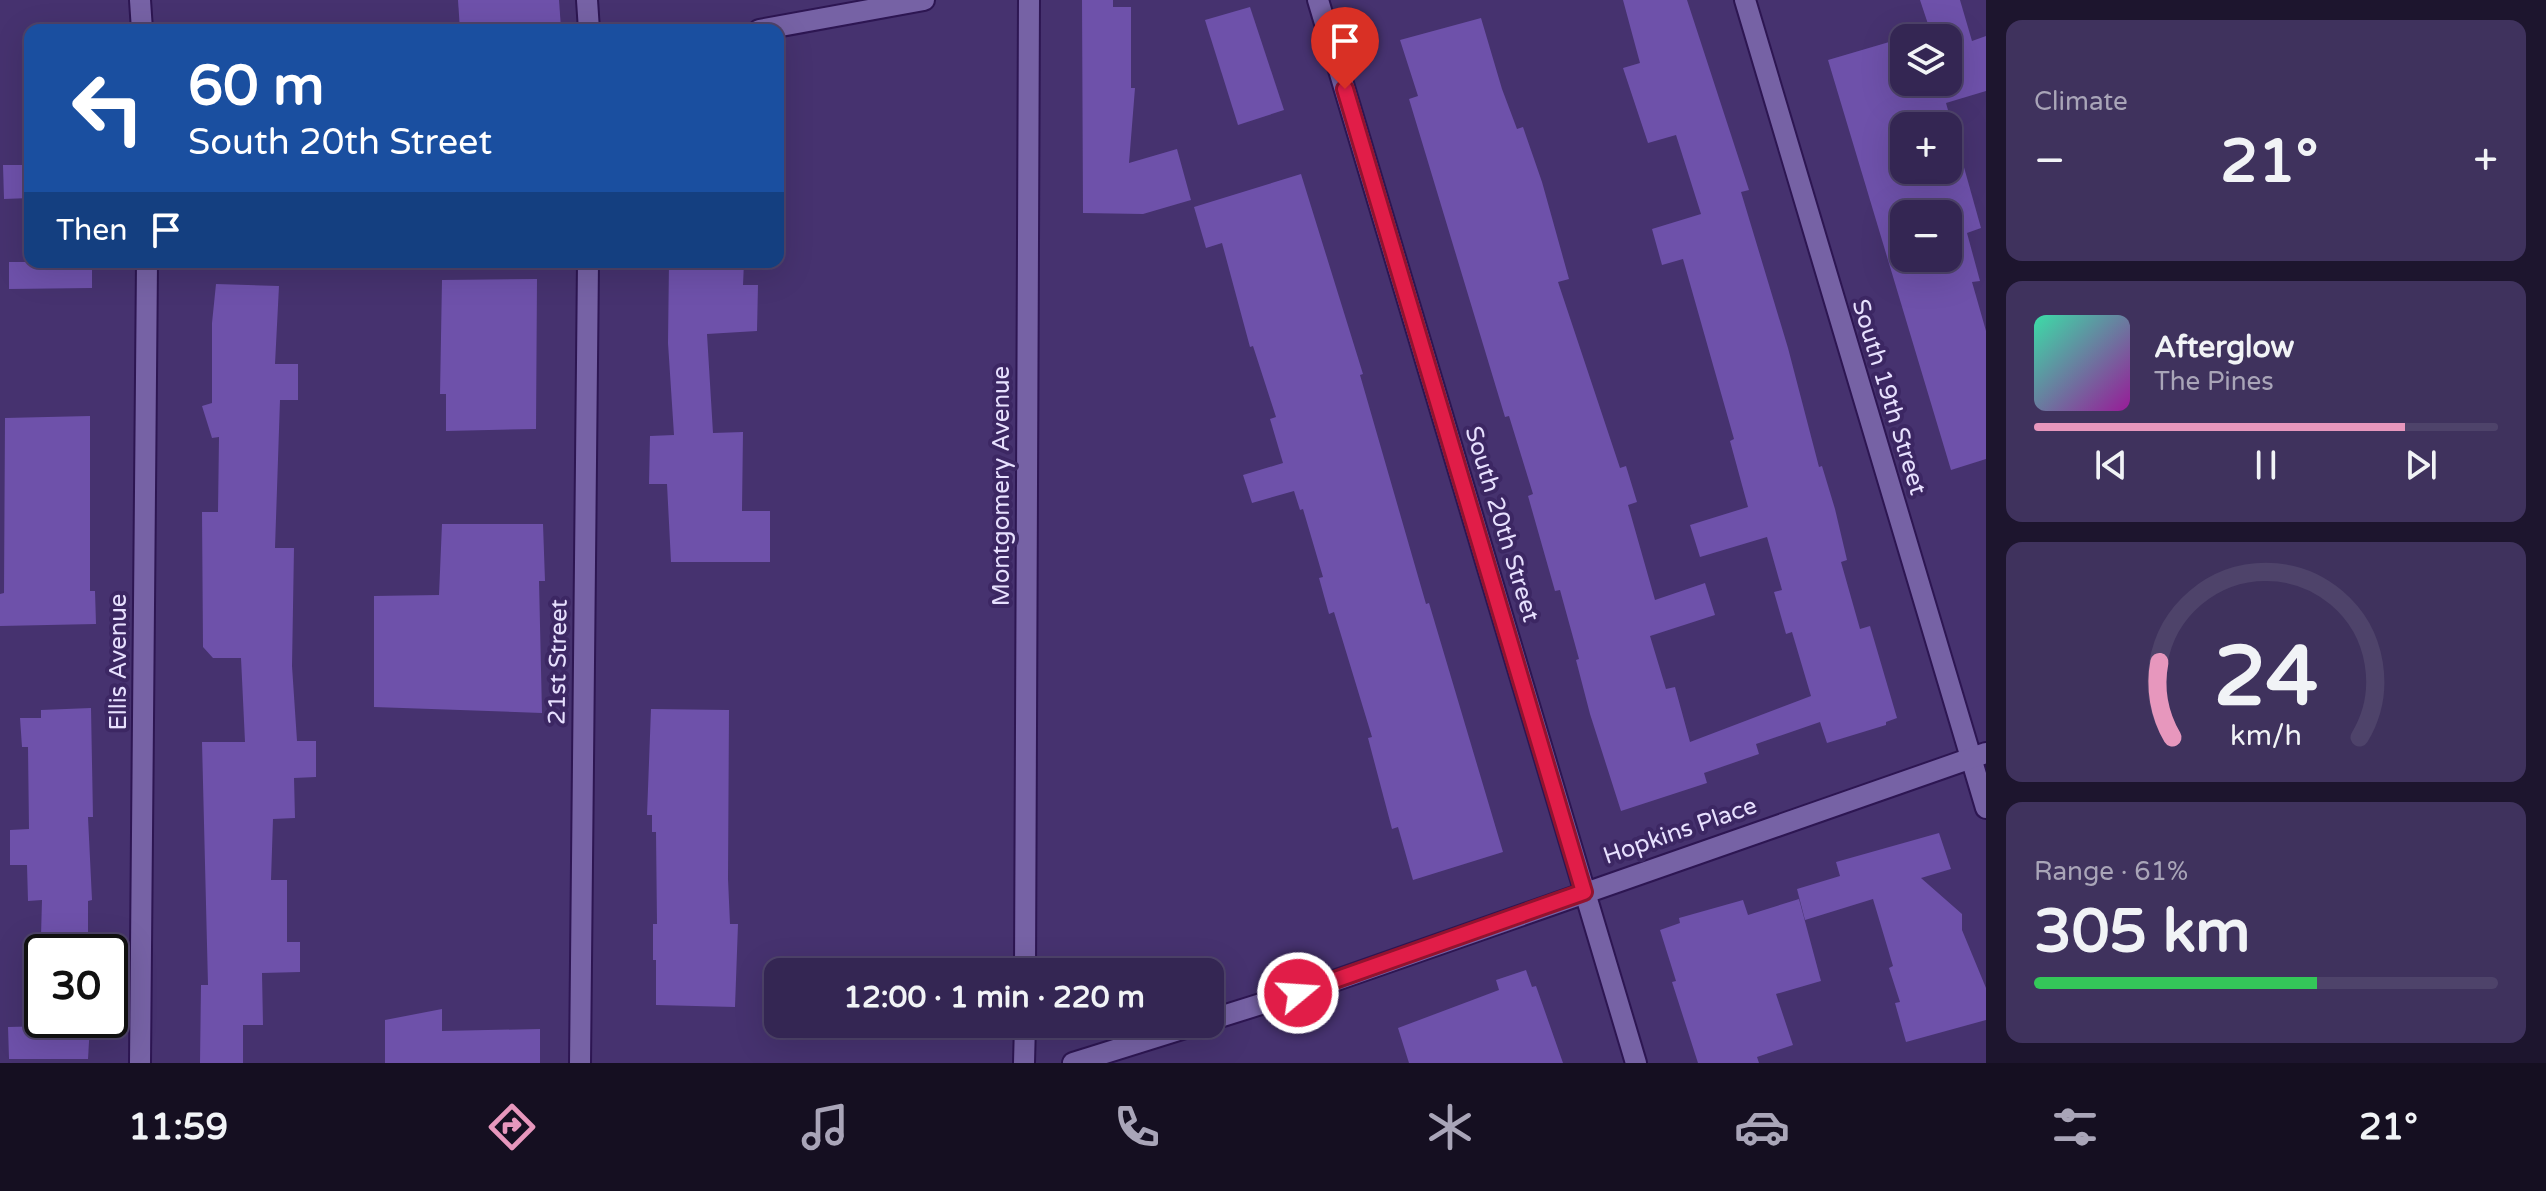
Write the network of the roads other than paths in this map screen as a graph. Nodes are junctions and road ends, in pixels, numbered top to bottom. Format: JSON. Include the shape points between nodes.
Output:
{"nodes":[{"id":1,"x":140,"y":0,"type":"edge"},
{"id":2,"x":587,"y":0,"type":"edge"},
{"id":3,"x":924,"y":0,"type":"edge"},
{"id":4,"x":1029,"y":0,"type":"edge"},
{"id":5,"x":1318,"y":0,"type":"edge"},
{"id":6,"x":1745,"y":0,"type":"edge"},
{"id":7,"x":142,"y":24,"type":"edge"},
{"id":8,"x":589,"y":24,"type":"edge"},
{"id":9,"x":784,"y":25,"type":"edge"},
{"id":10,"x":147,"y":268,"type":"edge"},
{"id":11,"x":588,"y":268,"type":"edge"},
{"id":12,"x":1979,"y":756,"type":"edge"},
{"id":13,"x":1986,"y":808,"type":"edge"},
{"id":14,"x":1584,"y":892,"type":"junction"},
{"id":15,"x":1025,"y":958,"type":"edge"},
{"id":16,"x":1224,"y":1016,"type":"edge"},
{"id":17,"x":1025,"y":1038,"type":"edge"},
{"id":18,"x":1153,"y":1038,"type":"edge"},
{"id":19,"x":140,"y":1063,"type":"edge"},
{"id":20,"x":580,"y":1063,"type":"edge"},
{"id":21,"x":1024,"y":1063,"type":"edge"},
{"id":22,"x":1073,"y":1063,"type":"edge"},
{"id":23,"x":1636,"y":1063,"type":"edge"}],
"edges":[{"from":1,"to":7,"type":"street"},
{"from":2,"to":8,"type":"street"},
{"from":3,"to":9,"type":"street"},
{"from":4,"to":15,"type":"street","name":"Montgomery Avenue"},
{"from":5,"to":14,"type":"street","name":"South 20th Street"},
{"from":6,"to":12,"type":"street","name":"South 19th Street"},
{"from":10,"to":19,"type":"street","name":"Ellis Avenue"},
{"from":11,"to":20,"type":"street","name":"21st Street"},
{"from":12,"to":13,"type":"street","name":"South 19th Street"},
{"from":12,"to":14,"type":"street","name":"Hopkins Place"},
{"from":14,"to":16,"type":"street","name":"Hopkins Place"},
{"from":14,"to":23,"type":"street","name":"South 20th Street"},
{"from":17,"to":21,"type":"street"},
{"from":18,"to":22,"type":"street"}]}
